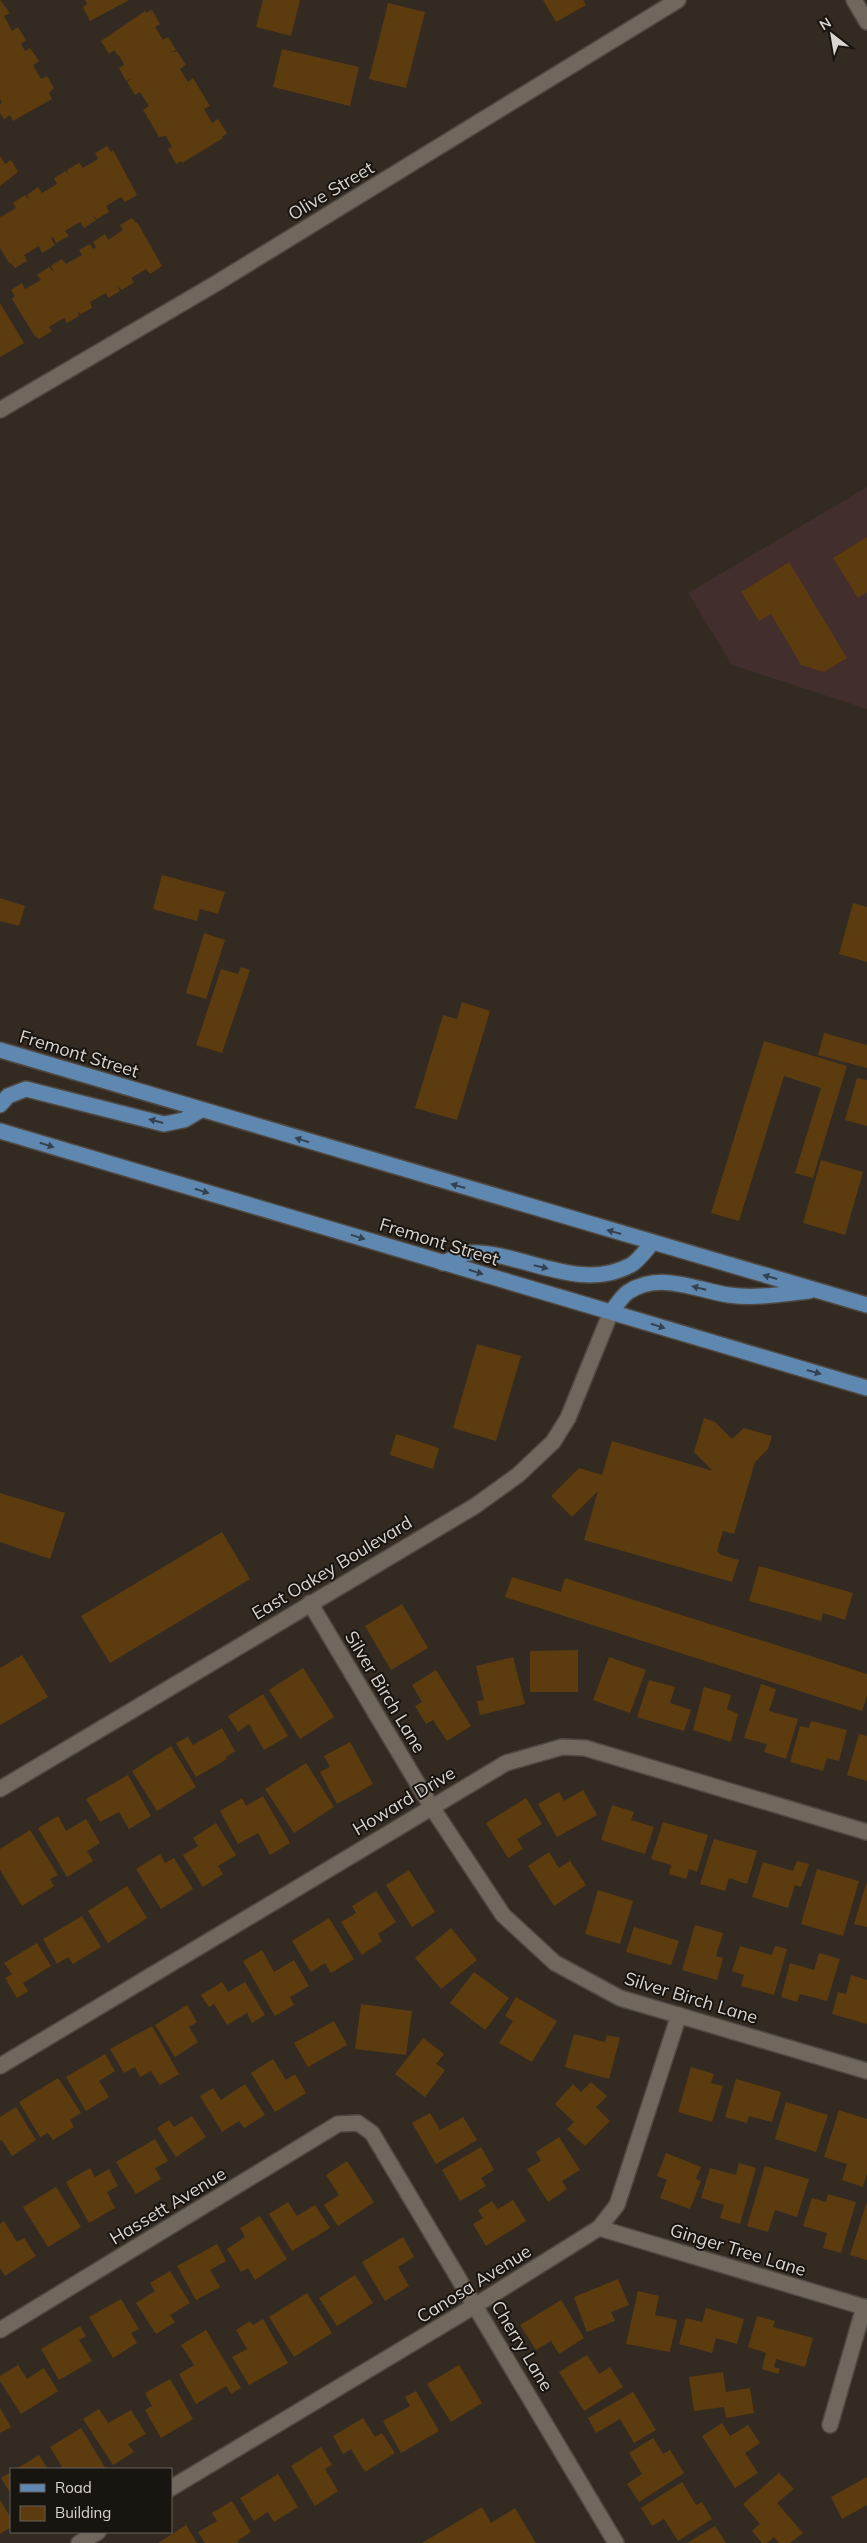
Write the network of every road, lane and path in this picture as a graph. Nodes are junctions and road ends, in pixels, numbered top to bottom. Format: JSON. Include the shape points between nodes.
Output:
{"nodes":[{"id":1,"x":678,"y":0,"type":"edge"},
{"id":2,"x":854,"y":0,"type":"edge"},
{"id":3,"x":867,"y":22,"type":"edge"},
{"id":4,"x":0,"y":410,"type":"edge"},
{"id":5,"x":4,"y":1055,"type":"edge"},
{"id":6,"x":0,"y":1105,"type":"edge"},
{"id":7,"x":201,"y":1110,"type":"junction"},
{"id":8,"x":0,"y":1131,"type":"edge"},
{"id":9,"x":652,"y":1243,"type":"junction"},
{"id":10,"x":443,"y":1262,"type":"junction"},
{"id":11,"x":817,"y":1290,"type":"junction"},
{"id":12,"x":867,"y":1306,"type":"edge"},
{"id":13,"x":611,"y":1312,"type":"junction"},
{"id":14,"x":867,"y":1388,"type":"edge"},
{"id":15,"x":310,"y":1603,"type":"junction"},
{"id":16,"x":0,"y":1789,"type":"edge"},
{"id":17,"x":431,"y":1806,"type":"junction"},
{"id":18,"x":867,"y":1832,"type":"edge"},
{"id":19,"x":679,"y":2014,"type":"junction"},
{"id":20,"x":0,"y":2066,"type":"edge"},
{"id":21,"x":867,"y":2071,"type":"edge"},
{"id":22,"x":358,"y":2123,"type":"joint"},
{"id":23,"x":599,"y":2228,"type":"junction"},
{"id":24,"x":476,"y":2305,"type":"junction"},
{"id":25,"x":866,"y":2308,"type":"edge"},
{"id":26,"x":0,"y":2330,"type":"edge"},
{"id":27,"x":830,"y":2425,"type":"dead end"},
{"id":28,"x":172,"y":2487,"type":"edge"},
{"id":29,"x":96,"y":2533,"type":"edge"},
{"id":30,"x":79,"y":2543,"type":"edge"},
{"id":31,"x":616,"y":2543,"type":"edge"}],
"edges":[{"from":1,"to":4,"type":"street","name":"Olive Street","via":[[215,284]]},
{"from":2,"to":3,"type":"street"},
{"from":5,"to":7,"type":"main road","name":"Fremont Street"},
{"from":7,"to":6,"type":"main road","one_way":true,"via":[[184,1120],[164,1124],[26,1089],[8,1096]]},
{"from":9,"to":7,"type":"main road","name":"Fremont Street","one_way":true},
{"from":8,"to":10,"type":"main road","name":"Fremont Street","one_way":true},
{"from":10,"to":9,"type":"main road","one_way":true,"via":[[468,1253],[581,1275],[607,1274],[632,1265]]},
{"from":11,"to":9,"type":"main road","name":"Fremont Street","one_way":true},
{"from":10,"to":13,"type":"main road","name":"Fremont Street","one_way":true},
{"from":11,"to":12,"type":"main road","name":"Fremont Street"},
{"from":11,"to":13,"type":"main road","one_way":true,"via":[[756,1296],[729,1295],[686,1284],[654,1282],[628,1292]]},
{"from":13,"to":14,"type":"main road","name":"Fremont Street","one_way":true},
{"from":13,"to":15,"type":"street","name":"East Oakey Boulevard","via":[[568,1418],[553,1442],[518,1475],[475,1506]]},
{"from":15,"to":16,"type":"street","name":"East Oakey Boulevard"},
{"from":15,"to":17,"type":"street","name":"Silver Birch Lane"},
{"from":17,"to":18,"type":"street","name":"Howard Drive","via":[[506,1763],[562,1747],[585,1748]]},
{"from":17,"to":19,"type":"street","name":"Silver Birch Lane","via":[[503,1915],[555,1964],[620,1998]]},
{"from":17,"to":20,"type":"street","name":"Howard Drive"},
{"from":19,"to":21,"type":"street","name":"Silver Birch Lane"},
{"from":19,"to":23,"type":"street","name":"Canosa Avenue","via":[[618,2204]]},
{"from":22,"to":24,"type":"street","name":"Cherry Lane","via":[[372,2133]]},
{"from":22,"to":26,"type":"street","name":"Hassett Avenue","via":[[338,2124]]},
{"from":23,"to":24,"type":"street","name":"Canosa Avenue"},
{"from":23,"to":25,"type":"street","name":"Ginger Tree Lane"},
{"from":24,"to":28,"type":"street","name":"Canosa Avenue"},
{"from":24,"to":31,"type":"street","name":"Cherry Lane"},
{"from":25,"to":27,"type":"street"},
{"from":29,"to":30,"type":"street"}]}
